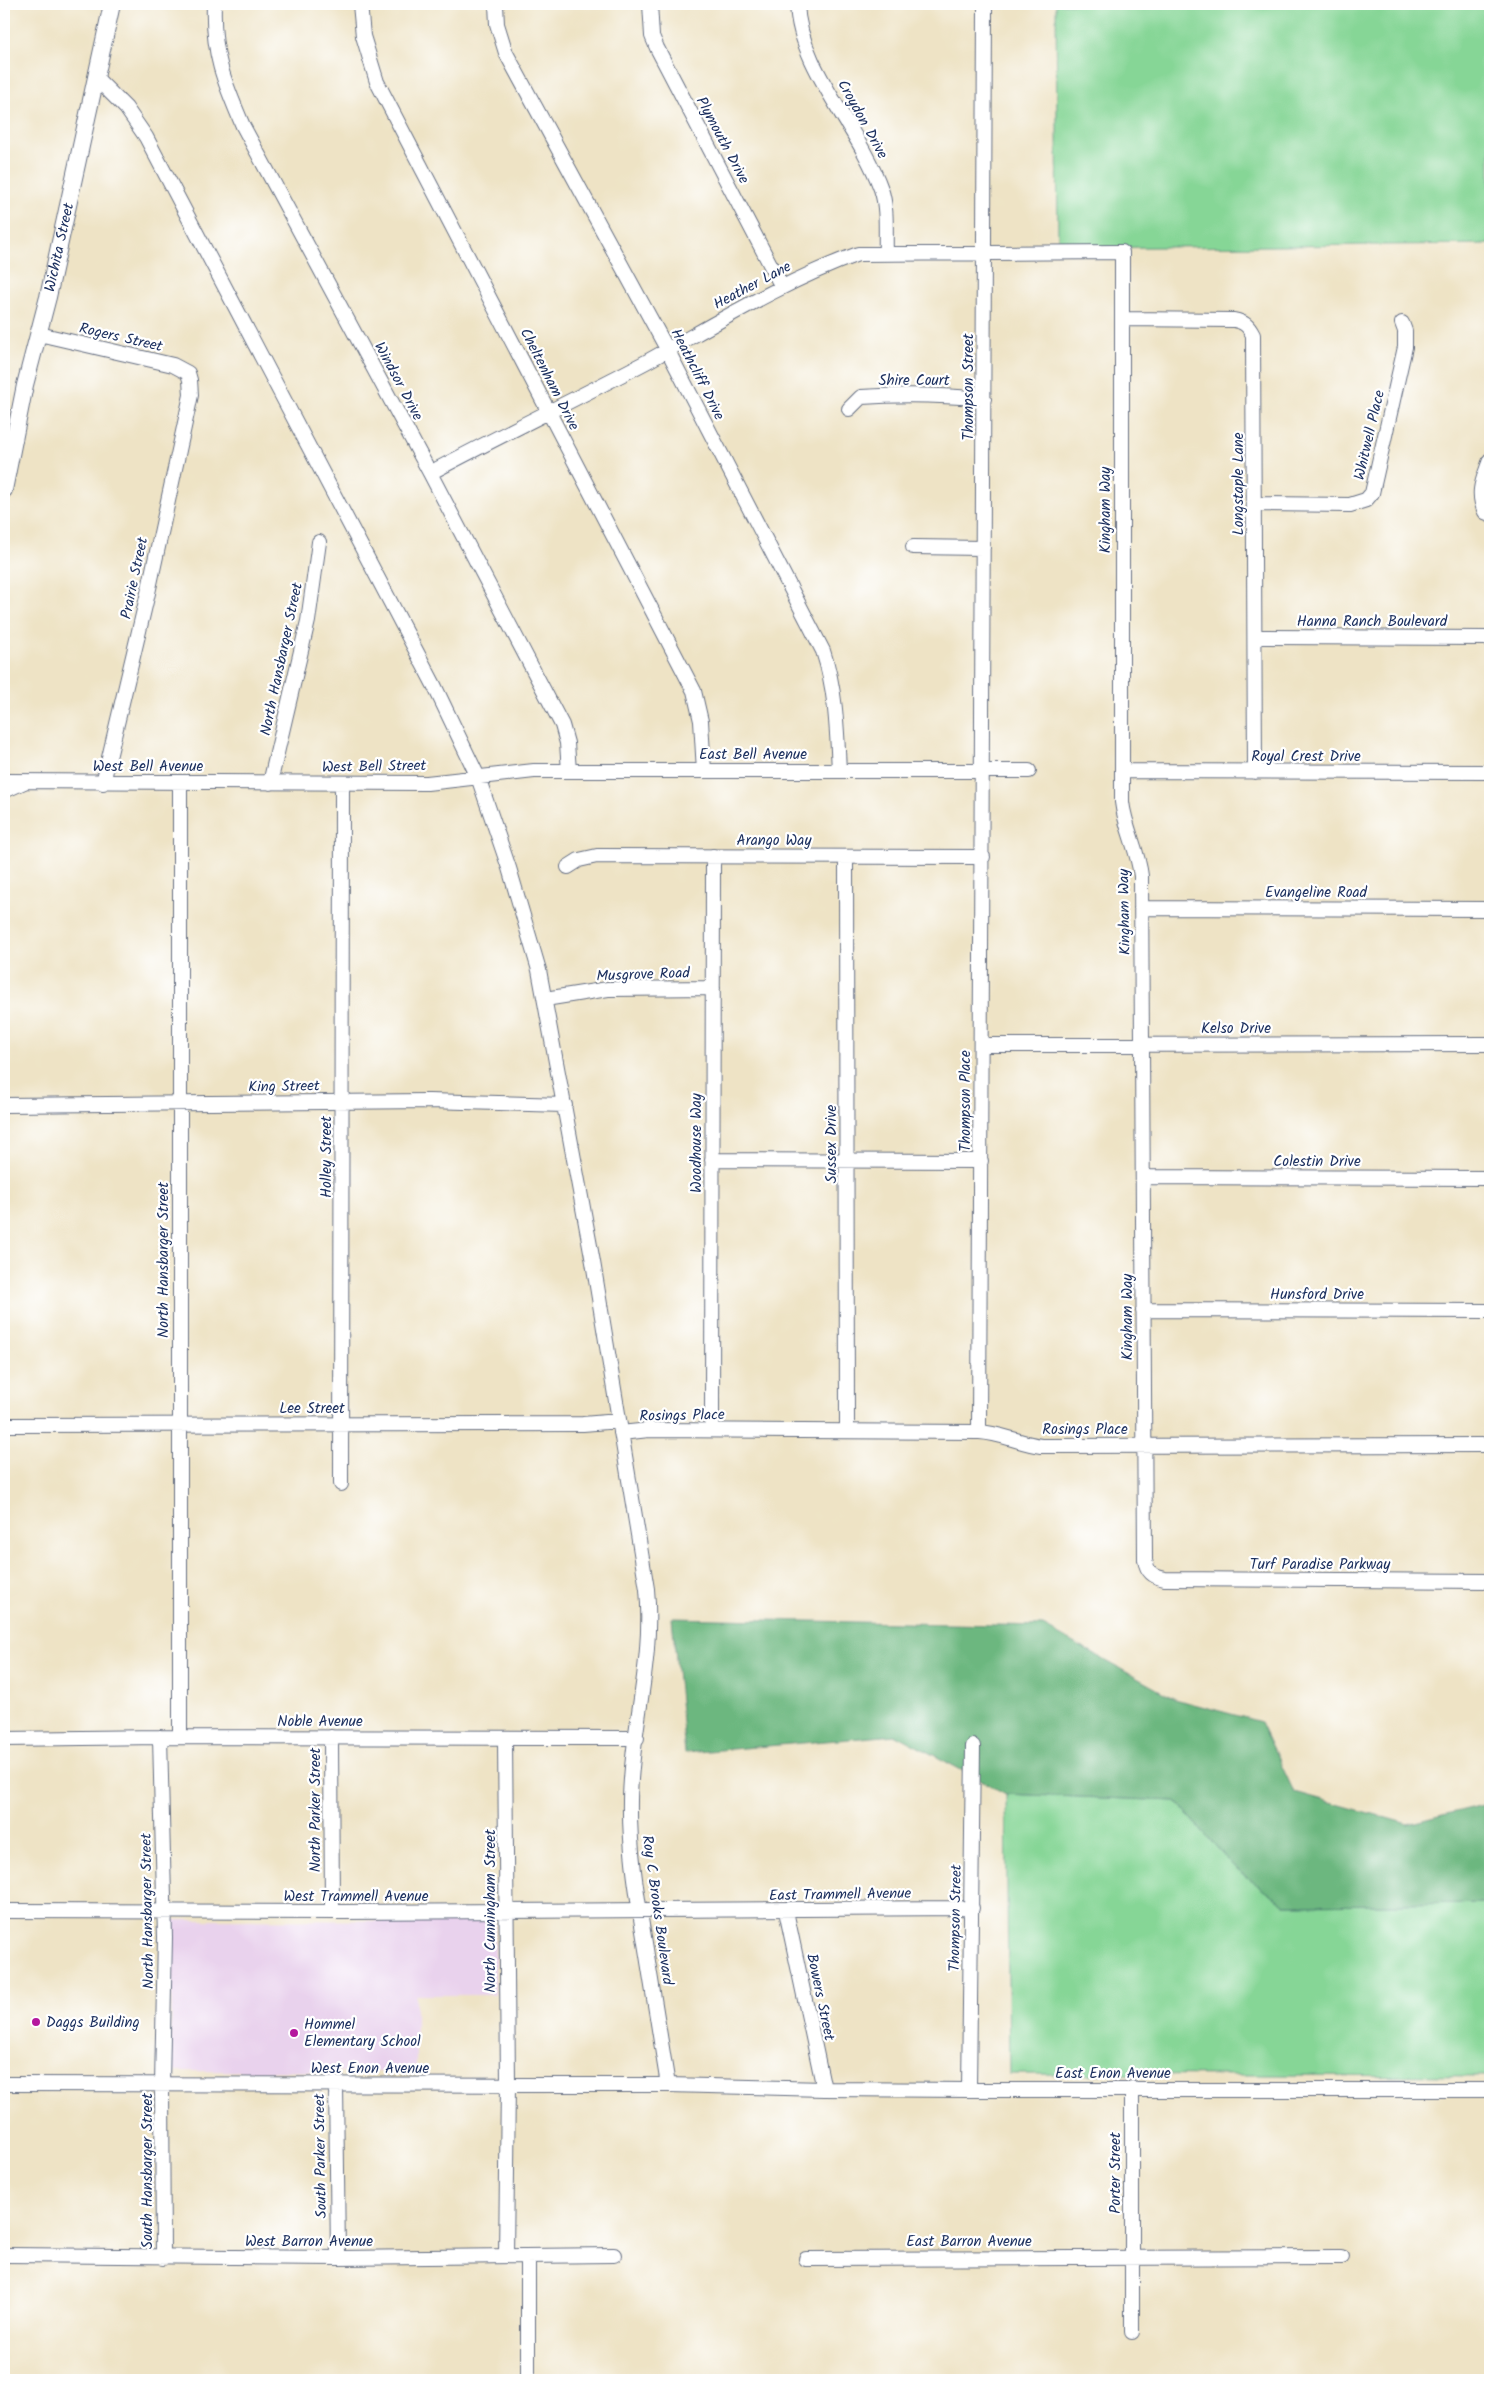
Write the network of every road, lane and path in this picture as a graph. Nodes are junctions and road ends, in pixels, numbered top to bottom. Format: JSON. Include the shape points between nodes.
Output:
{"nodes":[{"id":1,"x":112,"y":4,"type":"edge"},
{"id":2,"x":214,"y":4,"type":"edge"},
{"id":3,"x":360,"y":4,"type":"edge"},
{"id":4,"x":496,"y":4,"type":"edge"},
{"id":5,"x":650,"y":4,"type":"edge"},
{"id":6,"x":797,"y":4,"type":"edge"},
{"id":7,"x":985,"y":4,"type":"edge"},
{"id":8,"x":96,"y":78,"type":"junction"},
{"id":9,"x":1122,"y":252,"type":"joint"},
{"id":10,"x":886,"y":253,"type":"junction"},
{"id":11,"x":985,"y":253,"type":"junction"},
{"id":12,"x":782,"y":288,"type":"junction"},
{"id":13,"x":1122,"y":319,"type":"junction"},
{"id":14,"x":1402,"y":323,"type":"dead end"},
{"id":15,"x":39,"y":334,"type":"junction"},
{"id":16,"x":667,"y":349,"type":"junction"},
{"id":17,"x":190,"y":380,"type":"joint"},
{"id":18,"x":984,"y":399,"type":"junction"},
{"id":19,"x":849,"y":410,"type":"dead end"},
{"id":20,"x":547,"y":411,"type":"junction"},
{"id":21,"x":1490,"y":460,"type":"edge"},
{"id":22,"x":430,"y":472,"type":"junction"},
{"id":23,"x":4,"y":490,"type":"edge"},
{"id":24,"x":1254,"y":504,"type":"junction"},
{"id":25,"x":1490,"y":514,"type":"edge"},
{"id":26,"x":319,"y":542,"type":"dead end"},
{"id":27,"x":913,"y":547,"type":"dead end"},
{"id":28,"x":983,"y":548,"type":"junction"},
{"id":29,"x":1254,"y":637,"type":"junction"},
{"id":30,"x":1490,"y":638,"type":"edge"},
{"id":31,"x":569,"y":771,"type":"junction"},
{"id":32,"x":704,"y":771,"type":"junction"},
{"id":33,"x":839,"y":771,"type":"junction"},
{"id":34,"x":983,"y":771,"type":"junction"},
{"id":35,"x":1029,"y":771,"type":"dead end"},
{"id":36,"x":1122,"y":771,"type":"junction"},
{"id":37,"x":1255,"y":772,"type":"junction"},
{"id":38,"x":1490,"y":772,"type":"edge"},
{"id":39,"x":478,"y":777,"type":"junction"},
{"id":40,"x":27,"y":780,"type":"junction"},
{"id":41,"x":4,"y":781,"type":"edge"},
{"id":42,"x":103,"y":783,"type":"junction"},
{"id":43,"x":180,"y":783,"type":"junction"},
{"id":44,"x":270,"y":783,"type":"junction"},
{"id":45,"x":342,"y":783,"type":"junction"},
{"id":46,"x":4,"y":791,"type":"edge"},
{"id":47,"x":713,"y":856,"type":"junction"},
{"id":48,"x":846,"y":857,"type":"junction"},
{"id":49,"x":983,"y":857,"type":"junction"},
{"id":50,"x":568,"y":867,"type":"dead end"},
{"id":51,"x":1141,"y":908,"type":"junction"},
{"id":52,"x":1490,"y":909,"type":"edge"},
{"id":53,"x":713,"y":988,"type":"junction"},
{"id":54,"x":545,"y":999,"type":"junction"},
{"id":55,"x":1490,"y":1044,"type":"edge"},
{"id":56,"x":982,"y":1045,"type":"junction"},
{"id":57,"x":1142,"y":1045,"type":"junction"},
{"id":58,"x":342,"y":1102,"type":"junction"},
{"id":59,"x":179,"y":1104,"type":"junction"},
{"id":60,"x":4,"y":1105,"type":"edge"},
{"id":61,"x":565,"y":1105,"type":"junction"},
{"id":62,"x":712,"y":1160,"type":"junction"},
{"id":63,"x":847,"y":1161,"type":"junction"},
{"id":64,"x":981,"y":1161,"type":"junction"},
{"id":65,"x":1143,"y":1176,"type":"junction"},
{"id":66,"x":1490,"y":1178,"type":"edge"},
{"id":67,"x":1143,"y":1310,"type":"junction"},
{"id":68,"x":1490,"y":1311,"type":"edge"},
{"id":69,"x":179,"y":1424,"type":"junction"},
{"id":70,"x":341,"y":1424,"type":"junction"},
{"id":71,"x":4,"y":1425,"type":"edge"},
{"id":72,"x":620,"y":1427,"type":"junction"},
{"id":73,"x":712,"y":1430,"type":"junction"},
{"id":74,"x":847,"y":1431,"type":"junction"},
{"id":75,"x":979,"y":1432,"type":"junction"},
{"id":76,"x":1490,"y":1445,"type":"edge"},
{"id":77,"x":1144,"y":1446,"type":"junction"},
{"id":78,"x":341,"y":1484,"type":"dead end"},
{"id":79,"x":1151,"y":1573,"type":"joint"},
{"id":80,"x":1490,"y":1581,"type":"edge"},
{"id":81,"x":160,"y":1737,"type":"junction"},
{"id":82,"x":180,"y":1737,"type":"junction"},
{"id":83,"x":331,"y":1737,"type":"junction"},
{"id":84,"x":505,"y":1738,"type":"junction"},
{"id":85,"x":637,"y":1738,"type":"junction"},
{"id":86,"x":4,"y":1740,"type":"edge"},
{"id":87,"x":973,"y":1746,"type":"dead end"},
{"id":88,"x":972,"y":1908,"type":"junction"},
{"id":89,"x":639,"y":1909,"type":"junction"},
{"id":90,"x":708,"y":1910,"type":"joint"},
{"id":91,"x":4,"y":1911,"type":"edge"},
{"id":92,"x":506,"y":1911,"type":"junction"},
{"id":93,"x":786,"y":1911,"type":"junction"},
{"id":94,"x":165,"y":1912,"type":"junction"},
{"id":95,"x":332,"y":1912,"type":"junction"},
{"id":96,"x":4,"y":2084,"type":"edge"},
{"id":97,"x":162,"y":2084,"type":"junction"},
{"id":98,"x":336,"y":2084,"type":"junction"},
{"id":99,"x":508,"y":2084,"type":"junction"},
{"id":100,"x":668,"y":2085,"type":"junction"},
{"id":101,"x":736,"y":2088,"type":"joint"},
{"id":102,"x":1132,"y":2088,"type":"junction"},
{"id":103,"x":824,"y":2090,"type":"junction"},
{"id":104,"x":969,"y":2090,"type":"junction"},
{"id":105,"x":1490,"y":2090,"type":"edge"},
{"id":106,"x":4,"y":2255,"type":"edge"},
{"id":107,"x":614,"y":2255,"type":"dead end"},
{"id":108,"x":506,"y":2256,"type":"junction"},
{"id":109,"x":528,"y":2256,"type":"junction"},
{"id":110,"x":1131,"y":2257,"type":"junction"},
{"id":111,"x":1342,"y":2257,"type":"dead end"},
{"id":112,"x":164,"y":2258,"type":"junction"},
{"id":113,"x":338,"y":2258,"type":"junction"},
{"id":114,"x":806,"y":2259,"type":"dead end"},
{"id":115,"x":1132,"y":2332,"type":"dead end"},
{"id":116,"x":528,"y":2380,"type":"edge"}],
"edges":[{"from":1,"to":8,"type":"main road","name":"Wichita Street"},
{"from":2,"to":22,"type":"street","name":"Windsor Drive","via":[[213,31],[220,68],[243,126]]},
{"from":3,"to":20,"type":"street","name":"Cheltenham Drive","via":[[363,36],[377,82]]},
{"from":4,"to":16,"type":"street","name":"Heathcliff Drive","via":[[497,24],[506,53]]},
{"from":5,"to":12,"type":"street","name":"Plymouth Drive","via":[[652,36],[657,48]]},
{"from":6,"to":10,"type":"street","name":"Croydon Drive","via":[[808,56],[866,152],[882,190]]},
{"from":7,"to":11,"type":"street","name":"Thompson Street"},
{"from":8,"to":15,"type":"main road","name":"Wichita Street"},
{"from":8,"to":39,"type":"street","name":"Roy C Brooks Boulevard","via":[[126,108],[146,137],[434,685]]},
{"from":9,"to":11,"type":"street","name":"Heather Lane"},
{"from":9,"to":13,"type":"street","name":"Kingham Way"},
{"from":10,"to":11,"type":"street","name":"Heather Lane"},
{"from":10,"to":12,"type":"street","name":"Heather Lane","via":[[858,254]]},
{"from":11,"to":18,"type":"street","name":"Thompson Street"},
{"from":12,"to":16,"type":"street","name":"Heather Lane"},
{"from":13,"to":24,"type":"street","name":"Longstaple Lane","via":[[1234,320],[1249,327],[1254,344]]},
{"from":13,"to":36,"type":"street","name":"Kingham Way"},
{"from":14,"to":24,"type":"street","name":"Whitwell Place","via":[[1405,347],[1372,494],[1366,500],[1350,505]]},
{"from":15,"to":17,"type":"street","name":"Rogers Street","via":[[173,365],[188,373]]},
{"from":15,"to":23,"type":"main road","name":"Wichita Street"},
{"from":16,"to":20,"type":"street","name":"Heather Lane"},
{"from":16,"to":33,"type":"street","name":"Heathcliff Drive","via":[[822,652],[830,672],[836,714]]},
{"from":17,"to":42,"type":"street","name":"Prairie Street","via":[[191,395]]},
{"from":18,"to":19,"type":"street","name":"Shire Court","via":[[882,396],[861,398]]},
{"from":18,"to":28,"type":"street","name":"Thompson Street"},
{"from":20,"to":22,"type":"street","name":"Heather Lane"},
{"from":20,"to":32,"type":"street","name":"Cheltenham Drive","via":[[694,691],[701,721]]},
{"from":21,"to":25,"type":"street","via":[[1480,487],[1480,501],[1485,512]]},
{"from":22,"to":31,"type":"street","name":"Windsor Drive","via":[[562,725]]},
{"from":24,"to":29,"type":"street","name":"Longstaple Lane"},
{"from":26,"to":44,"type":"street","name":"North Hansbarger Street","via":[[308,621]]},
{"from":27,"to":28,"type":"street"},
{"from":28,"to":34,"type":"street","name":"Thompson Street"},
{"from":29,"to":30,"type":"street","name":"Hanna Ranch Boulevard"},
{"from":29,"to":37,"type":"street","name":"Longstaple Lane"},
{"from":31,"to":32,"type":"street","name":"East Bell Avenue"},
{"from":31,"to":39,"type":"street","name":"East Bell Avenue"},
{"from":32,"to":33,"type":"street","name":"East Bell Avenue"},
{"from":33,"to":34,"type":"street","name":"East Bell Avenue"},
{"from":34,"to":35,"type":"street","name":"East Bell Avenue"},
{"from":34,"to":49,"type":"street","name":"Thompson Place"},
{"from":36,"to":37,"type":"street","name":"Royal Crest Drive"},
{"from":36,"to":51,"type":"street","name":"Kingham Way","via":[[1123,815],[1139,860]]},
{"from":37,"to":38,"type":"street","name":"Royal Crest Drive"},
{"from":39,"to":45,"type":"street","name":"West Bell Street","via":[[427,783]]},
{"from":39,"to":54,"type":"street","name":"Roy C Brooks Boulevard","via":[[509,868]]},
{"from":40,"to":41,"type":"street","name":"West Bell Avenue"},
{"from":40,"to":42,"type":"street","name":"West Bell Avenue"},
{"from":40,"to":46,"type":"street","name":"West Bell Avenue"},
{"from":42,"to":43,"type":"street","name":"West Bell Avenue"},
{"from":43,"to":44,"type":"street","name":"West Bell Avenue"},
{"from":43,"to":59,"type":"street","name":"North Hansbarger Street"},
{"from":44,"to":45,"type":"street","name":"West Bell Street"},
{"from":45,"to":58,"type":"street","name":"Holley Street"},
{"from":47,"to":48,"type":"street","name":"Arango Way"},
{"from":47,"to":50,"type":"street","name":"Arango Way","via":[[597,856],[579,860]]},
{"from":47,"to":53,"type":"street","name":"Woodhouse Way"},
{"from":48,"to":49,"type":"street","name":"Arango Way"},
{"from":48,"to":63,"type":"street","name":"Sussex Drive"},
{"from":49,"to":56,"type":"street","name":"Thompson Place"},
{"from":51,"to":52,"type":"street","name":"Evangeline Road"},
{"from":51,"to":57,"type":"street","name":"Kingham Way"},
{"from":53,"to":54,"type":"street","name":"Musgrove Road","via":[[625,988]]},
{"from":53,"to":62,"type":"street","name":"Woodhouse Way"},
{"from":54,"to":61,"type":"street","name":"Roy C Brooks Boulevard"},
{"from":55,"to":57,"type":"street","name":"Kelso Drive"},
{"from":56,"to":57,"type":"street","name":"Kelso Drive"},
{"from":56,"to":64,"type":"street","name":"Thompson Place"},
{"from":57,"to":65,"type":"street","name":"Kingham Way"},
{"from":58,"to":59,"type":"street","name":"King Street"},
{"from":58,"to":61,"type":"street","name":"King Street"},
{"from":58,"to":70,"type":"street","name":"Holley Street"},
{"from":59,"to":60,"type":"street","name":"King Street"},
{"from":59,"to":69,"type":"street","name":"North Hansbarger Street"},
{"from":61,"to":72,"type":"street","name":"Roy C Brooks Boulevard"},
{"from":62,"to":63,"type":"street"},
{"from":62,"to":73,"type":"street","name":"Woodhouse Way"},
{"from":63,"to":64,"type":"street"},
{"from":63,"to":74,"type":"street","name":"Sussex Drive"},
{"from":64,"to":75,"type":"street","name":"Thompson Place"},
{"from":65,"to":66,"type":"street","name":"Colestin Drive"},
{"from":65,"to":67,"type":"street","name":"Kingham Way"},
{"from":67,"to":68,"type":"street","name":"Hunsford Drive"},
{"from":67,"to":77,"type":"street","name":"Kingham Way"},
{"from":69,"to":70,"type":"street","name":"Lee Street"},
{"from":69,"to":71,"type":"street","name":"Lee Street"},
{"from":69,"to":82,"type":"street","name":"North Hansbarger Street"},
{"from":70,"to":72,"type":"street","name":"Lee Street","via":[[583,1424]]},
{"from":70,"to":78,"type":"street","name":"Holley Street"},
{"from":72,"to":73,"type":"street","name":"Rosings Place"},
{"from":72,"to":85,"type":"street","name":"Roy C Brooks Boulevard","via":[[650,1621]]},
{"from":73,"to":74,"type":"street","name":"Rosings Place"},
{"from":74,"to":75,"type":"street","name":"Rosings Place"},
{"from":75,"to":77,"type":"street","name":"Rosings Place","via":[[1005,1435],[1041,1446]]},
{"from":76,"to":77,"type":"street","name":"Rosings Place"},
{"from":77,"to":79,"type":"street","name":"Kingham Way","via":[[1145,1560]]},
{"from":79,"to":80,"type":"street","name":"Turf Paradise Parkway","via":[[1165,1579]]},
{"from":81,"to":82,"type":"street","name":"Noble Avenue"},
{"from":81,"to":86,"type":"street","name":"Noble Avenue"},
{"from":81,"to":94,"type":"street","name":"North Hansbarger Street"},
{"from":82,"to":83,"type":"street","name":"Noble Avenue"},
{"from":83,"to":84,"type":"street","name":"Noble Avenue"},
{"from":83,"to":95,"type":"street","name":"North Parker Street"},
{"from":84,"to":85,"type":"street","name":"Noble Avenue"},
{"from":84,"to":92,"type":"street","name":"North Cunningham Street"},
{"from":85,"to":89,"type":"street","name":"Roy C Brooks Boulevard","via":[[632,1767],[630,1833]]},
{"from":87,"to":88,"type":"street","name":"Thompson Street"},
{"from":88,"to":93,"type":"street","name":"East Trammell Avenue"},
{"from":88,"to":104,"type":"street","name":"Thompson Street"},
{"from":89,"to":90,"type":"street","name":"West Trammell Avenue"},
{"from":89,"to":92,"type":"street","name":"West Trammell Avenue"},
{"from":89,"to":100,"type":"street","name":"Roy C Brooks Boulevard"},
{"from":90,"to":93,"type":"street","name":"East Trammell Avenue"},
{"from":91,"to":94,"type":"street","name":"West Trammell Avenue"},
{"from":92,"to":95,"type":"street","name":"West Trammell Avenue"},
{"from":92,"to":99,"type":"street","name":"North Cunningham Street"},
{"from":93,"to":103,"type":"street","name":"Bowers Street"},
{"from":94,"to":95,"type":"street","name":"West Trammell Avenue"},
{"from":94,"to":97,"type":"street","name":"North Hansbarger Street"},
{"from":96,"to":97,"type":"street","name":"West Enon Avenue"},
{"from":97,"to":98,"type":"street","name":"West Enon Avenue"},
{"from":97,"to":112,"type":"street","name":"South Hansbarger Street"},
{"from":98,"to":99,"type":"street","name":"West Enon Avenue"},
{"from":98,"to":113,"type":"street","name":"South Parker Street"},
{"from":99,"to":100,"type":"street","name":"West Enon Avenue"},
{"from":99,"to":108,"type":"street","name":"North Cunningham Street"},
{"from":100,"to":101,"type":"street","name":"West Enon Avenue"},
{"from":101,"to":103,"type":"street","name":"East Enon Avenue"},
{"from":102,"to":104,"type":"street","name":"East Enon Avenue"},
{"from":102,"to":105,"type":"street","name":"East Enon Avenue"},
{"from":102,"to":110,"type":"street","name":"Porter Street"},
{"from":103,"to":104,"type":"street","name":"East Enon Avenue"},
{"from":106,"to":112,"type":"street","name":"West Barron Avenue"},
{"from":107,"to":109,"type":"street","name":"West Barron Avenue"},
{"from":108,"to":109,"type":"street","name":"West Barron Avenue"},
{"from":108,"to":113,"type":"street","name":"West Barron Avenue"},
{"from":109,"to":116,"type":"street"},
{"from":110,"to":111,"type":"street","name":"East Barron Avenue"},
{"from":110,"to":114,"type":"street","name":"East Barron Avenue"},
{"from":110,"to":115,"type":"street"},
{"from":112,"to":113,"type":"street","name":"West Barron Avenue"}]}
